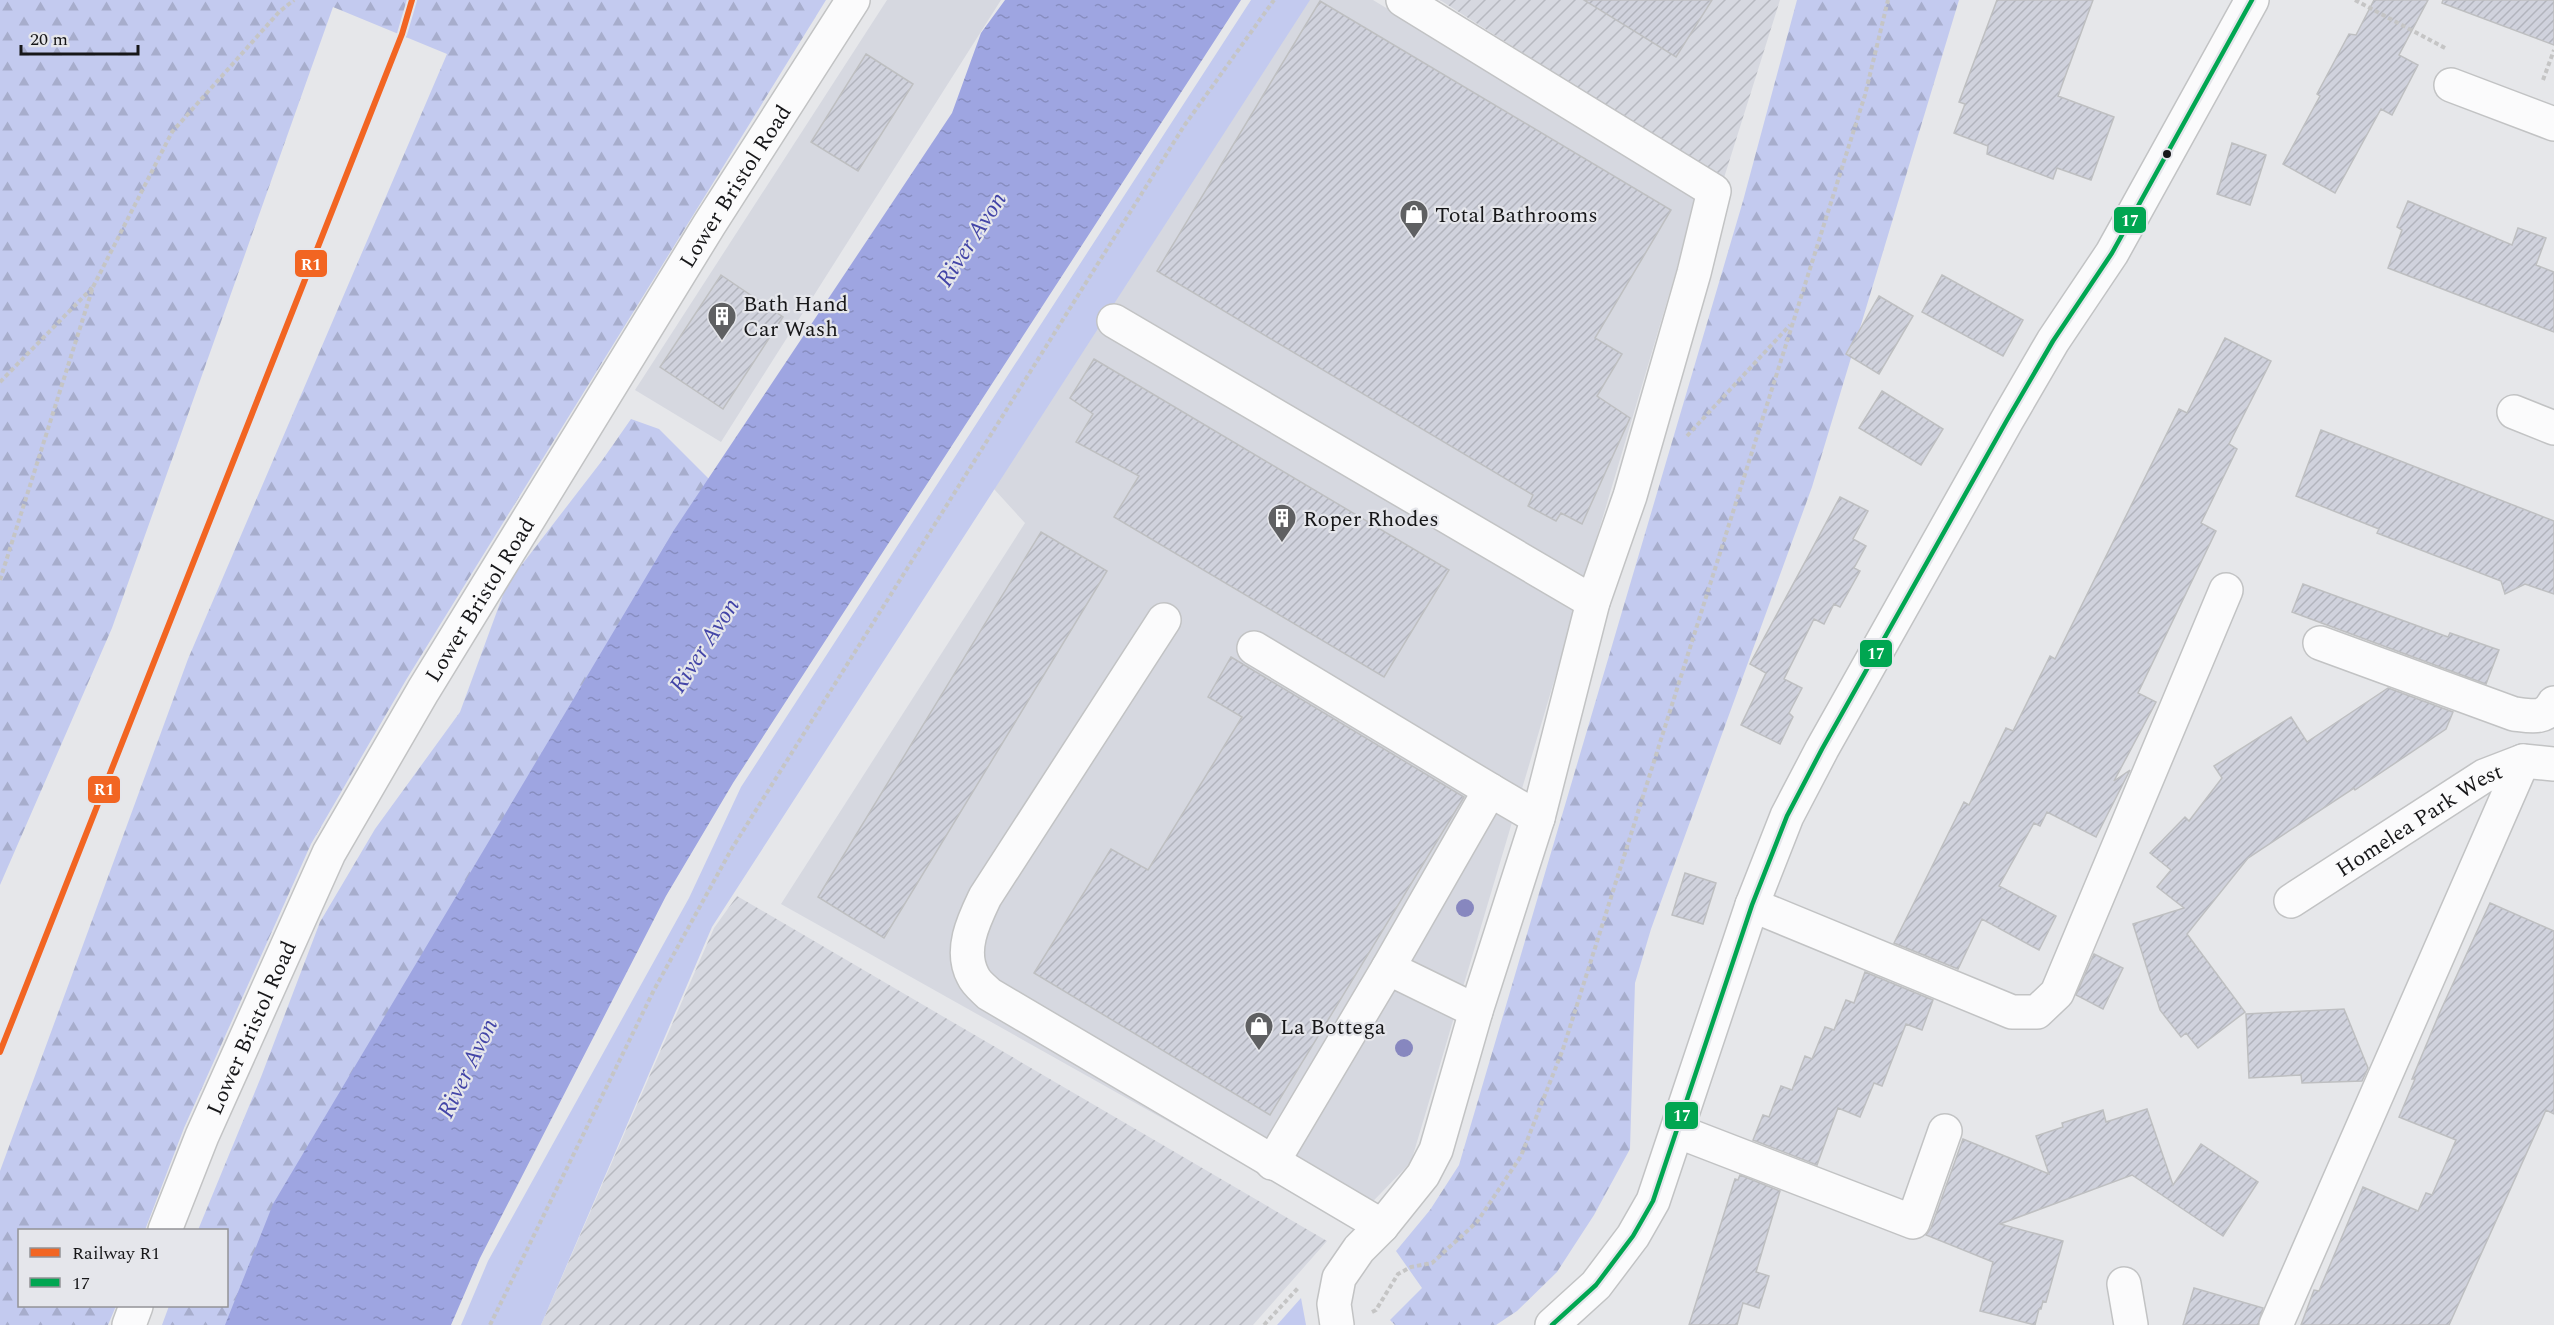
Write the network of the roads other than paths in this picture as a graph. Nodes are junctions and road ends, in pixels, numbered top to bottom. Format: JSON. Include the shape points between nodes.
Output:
{"nodes":[{"id":1,"x":853,"y":0,"type":"edge"},
{"id":2,"x":1403,"y":0,"type":"edge"},
{"id":3,"x":2252,"y":0,"type":"edge"},
{"id":4,"x":2451,"y":85,"type":"dead end"},
{"id":5,"x":2554,"y":124,"type":"edge"},
{"id":6,"x":1114,"y":321,"type":"dead end"},
{"id":7,"x":2514,"y":412,"type":"dead end"},
{"id":8,"x":2554,"y":428,"type":"edge"},
{"id":9,"x":2226,"y":590,"type":"dead end"},
{"id":10,"x":1593,"y":602,"type":"junction"},
{"id":11,"x":1164,"y":620,"type":"dead end"},
{"id":12,"x":2320,"y":643,"type":"dead end"},
{"id":13,"x":1254,"y":648,"type":"dead end"},
{"id":14,"x":2554,"y":703,"type":"edge"},
{"id":15,"x":2539,"y":762,"type":"edge"},
{"id":16,"x":1490,"y":790,"type":"junction"},
{"id":17,"x":1538,"y":818,"type":"junction"},
{"id":18,"x":2291,"y":902,"type":"dead end"},
{"id":19,"x":1752,"y":905,"type":"junction"},
{"id":20,"x":1388,"y":968,"type":"junction"},
{"id":21,"x":1476,"y":1011,"type":"junction"},
{"id":22,"x":1677,"y":1131,"type":"junction"},
{"id":23,"x":1945,"y":1131,"type":"dead end"},
{"id":24,"x":1272,"y":1163,"type":"junction"},
{"id":25,"x":1382,"y":1226,"type":"junction"},
{"id":26,"x":165,"y":1229,"type":"edge"},
{"id":27,"x":2124,"y":1284,"type":"dead end"},
{"id":28,"x":135,"y":1307,"type":"edge"},
{"id":29,"x":129,"y":1325,"type":"edge"},
{"id":30,"x":1337,"y":1325,"type":"edge"},
{"id":31,"x":1552,"y":1325,"type":"edge"},
{"id":32,"x":2131,"y":1325,"type":"edge"},
{"id":33,"x":2276,"y":1325,"type":"edge"}],
"edges":[{"from":1,"to":26,"type":"main road","name":"Lower Bristol Road","via":[[442,660],[329,853],[202,1136]]},
{"from":2,"to":10,"type":"main road","via":[[1714,191],[1630,496]]},
{"from":3,"to":19,"type":"main road","via":[[2112,253],[2053,341],[1828,738],[1787,816]]},
{"from":4,"to":5,"type":"main road"},
{"from":6,"to":10,"type":"main road"},
{"from":7,"to":8,"type":"main road"},
{"from":9,"to":19,"type":"main road","via":[[2057,993],[2037,1012],[2012,1012]]},
{"from":10,"to":17,"type":"main road"},
{"from":11,"to":24,"type":"main road","via":[[985,897],[970,927],[967,955],[972,976],[989,994]]},
{"from":12,"to":14,"type":"main road","via":[[2514,714],[2539,717],[2549,712]]},
{"from":13,"to":16,"type":"main road"},
{"from":15,"to":18,"type":"main road","name":"Homelea Park West","via":[[2484,776]]},
{"from":15,"to":33,"type":"main road"},
{"from":16,"to":17,"type":"main road"},
{"from":16,"to":20,"type":"main road"},
{"from":17,"to":21,"type":"main road"},
{"from":19,"to":22,"type":"main road"},
{"from":20,"to":21,"type":"main road"},
{"from":20,"to":24,"type":"main road"},
{"from":21,"to":25,"type":"main road","via":[[1436,1150],[1423,1175]]},
{"from":22,"to":23,"type":"main road","via":[[1913,1222]]},
{"from":22,"to":31,"type":"main road","via":[[1653,1201],[1633,1236],[1596,1285]]},
{"from":24,"to":25,"type":"main road"},
{"from":25,"to":30,"type":"main road","via":[[1359,1249],[1339,1278],[1334,1304]]},
{"from":27,"to":32,"type":"main road"},
{"from":28,"to":29,"type":"main road"}]}
